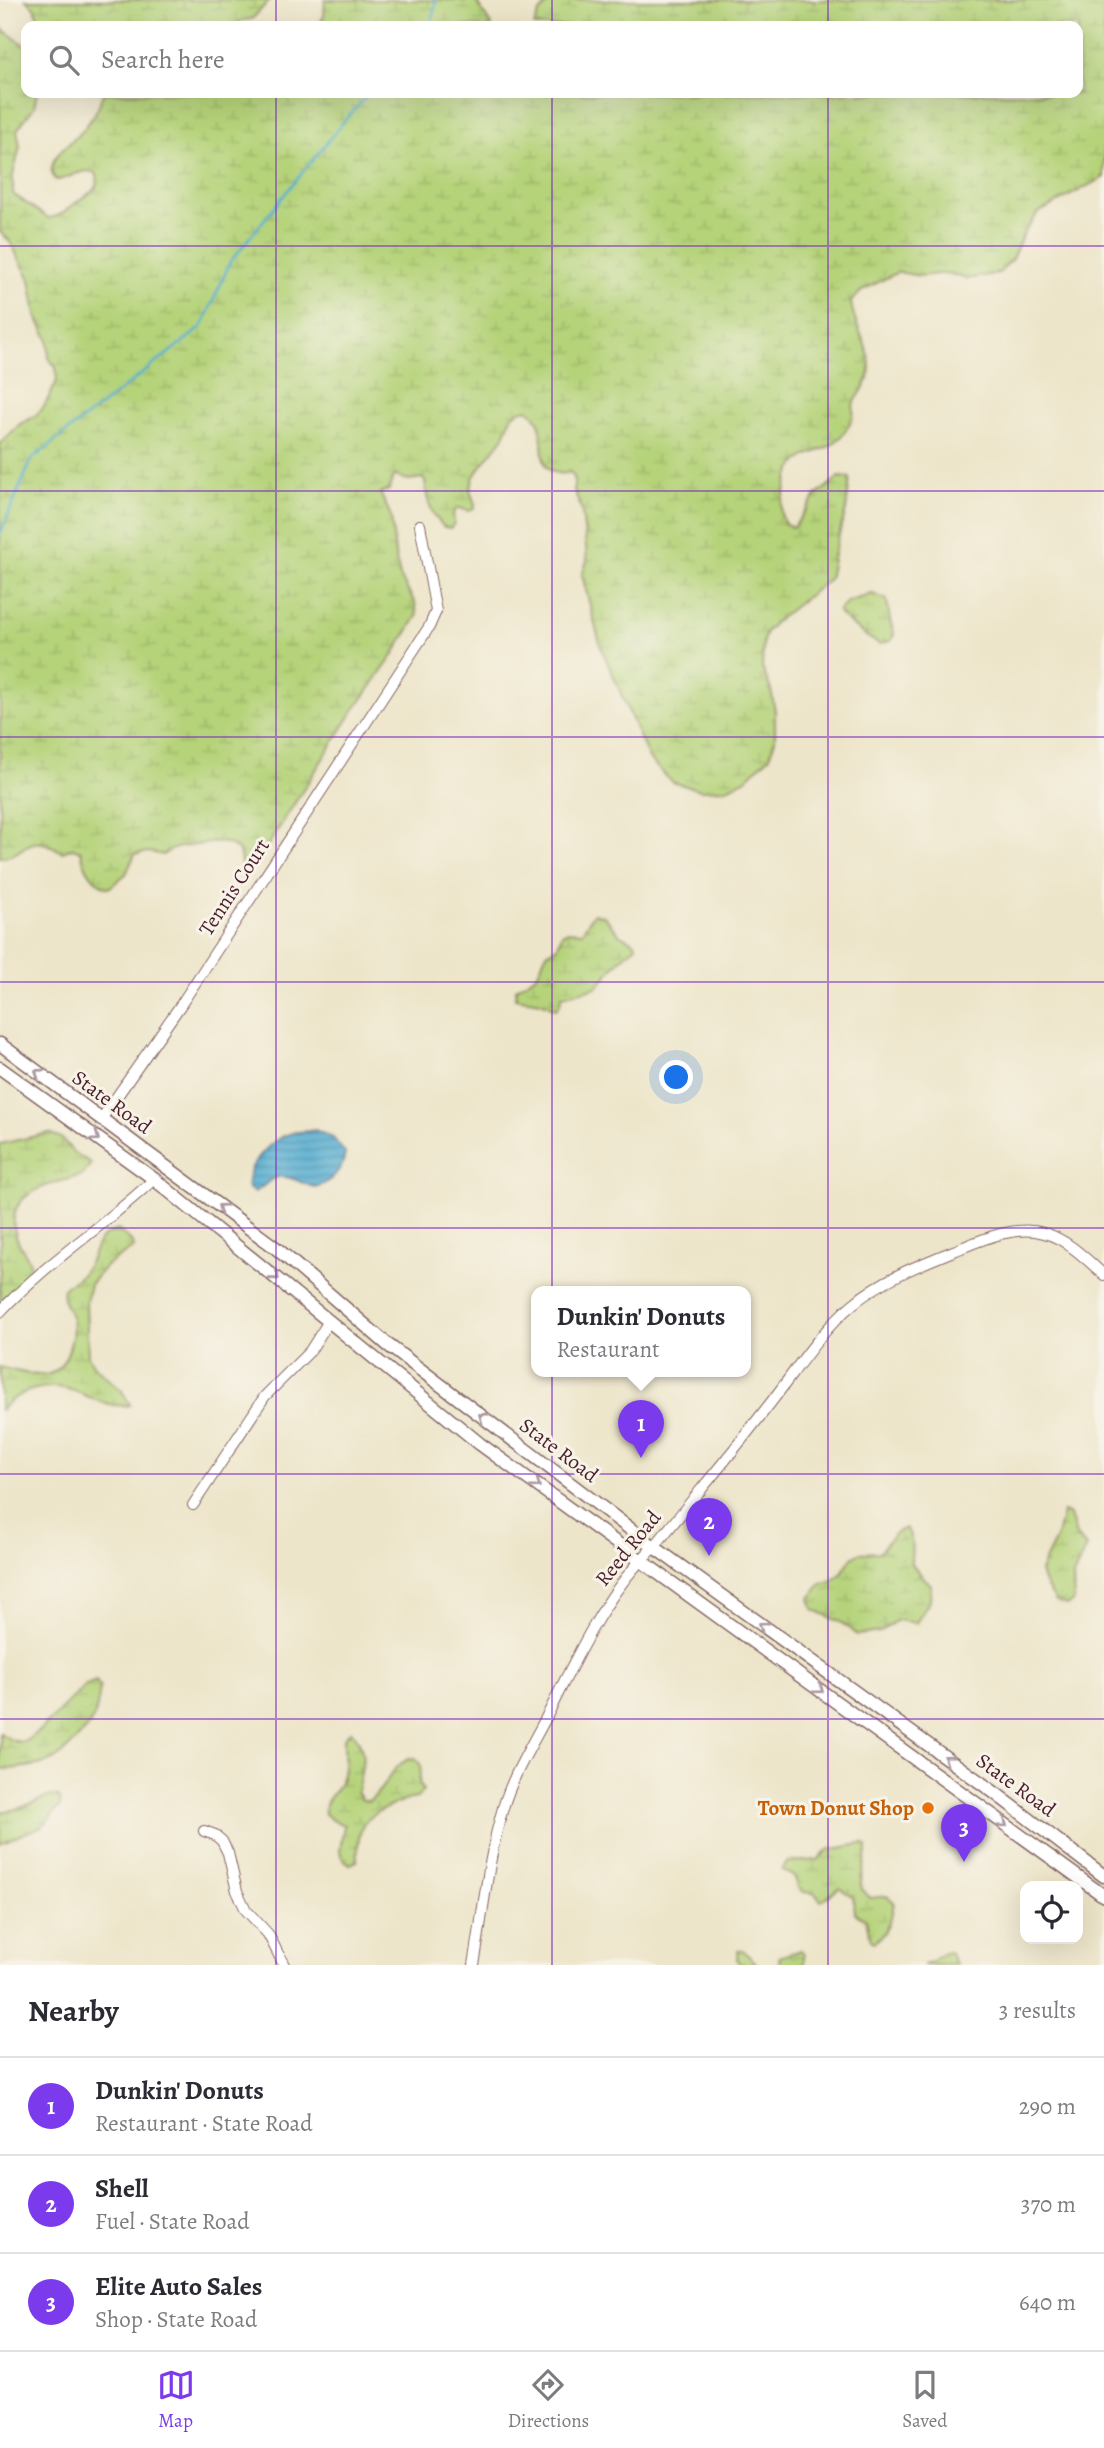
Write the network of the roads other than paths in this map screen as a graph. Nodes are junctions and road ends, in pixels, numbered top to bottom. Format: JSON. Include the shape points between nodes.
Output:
{"nodes":[{"id":1,"x":421,"y":525,"type":"dead end"},
{"id":2,"x":0,"y":1044,"type":"edge"},
{"id":3,"x":0,"y":1068,"type":"edge"},
{"id":4,"x":70,"y":1095,"type":"junction"},
{"id":5,"x":59,"y":1111,"type":"junction"},
{"id":6,"x":102,"y":1118,"type":"junction"},
{"id":7,"x":153,"y":1179,"type":"junction"},
{"id":8,"x":1104,"y":1275,"type":"edge"},
{"id":9,"x":0,"y":1312,"type":"edge"},
{"id":10,"x":329,"y":1321,"type":"junction"},
{"id":11,"x":388,"y":1345,"type":"junction"},
{"id":12,"x":375,"y":1359,"type":"junction"},
{"id":13,"x":193,"y":1506,"type":"dead end"},
{"id":14,"x":654,"y":1547,"type":"junction"},
{"id":15,"x":641,"y":1559,"type":"junction"},
{"id":16,"x":204,"y":1831,"type":"dead end"},
{"id":17,"x":1104,"y":1876,"type":"edge"},
{"id":18,"x":1104,"y":1896,"type":"edge"},
{"id":19,"x":284,"y":1965,"type":"edge"},
{"id":20,"x":474,"y":1965,"type":"edge"}],
"edges":[{"from":1,"to":6,"type":"street","name":"Tennis Court","via":[[436,611],[429,627]]},
{"from":4,"to":2,"type":"main road","name":"State Road","one_way":true},
{"from":3,"to":5,"type":"main road","name":"State Road"},
{"from":4,"to":5,"type":"street"},
{"from":4,"to":6,"type":"main road","name":"State Road"},
{"from":5,"to":7,"type":"main road","name":"State Road","one_way":true},
{"from":11,"to":6,"type":"main road","name":"State Road","one_way":true,"via":[[276,1248]]},
{"from":7,"to":9,"type":"street"},
{"from":7,"to":10,"type":"main road","name":"State Road","one_way":true},
{"from":8,"to":14,"type":"street","name":"Reed Road","via":[[1055,1238],[1020,1231],[980,1240],[878,1286],[829,1327]]},
{"from":10,"to":12,"type":"main road","name":"State Road"},
{"from":10,"to":13,"type":"street","via":[[310,1351],[264,1396]]},
{"from":11,"to":12,"type":"street"},
{"from":14,"to":11,"type":"main road","name":"State Road","one_way":true},
{"from":12,"to":15,"type":"main road","name":"State Road","one_way":true,"via":[[480,1444]]},
{"from":14,"to":15,"type":"street","name":"Reed Road"},
{"from":17,"to":14,"type":"main road","name":"State Road","one_way":true},
{"from":15,"to":18,"type":"main road","name":"State Road","one_way":true},
{"from":15,"to":20,"type":"street","name":"Reed Road","via":[[589,1633],[507,1797]]},
{"from":16,"to":19,"type":"street","via":[[222,1841],[246,1910],[268,1934]]}]}
